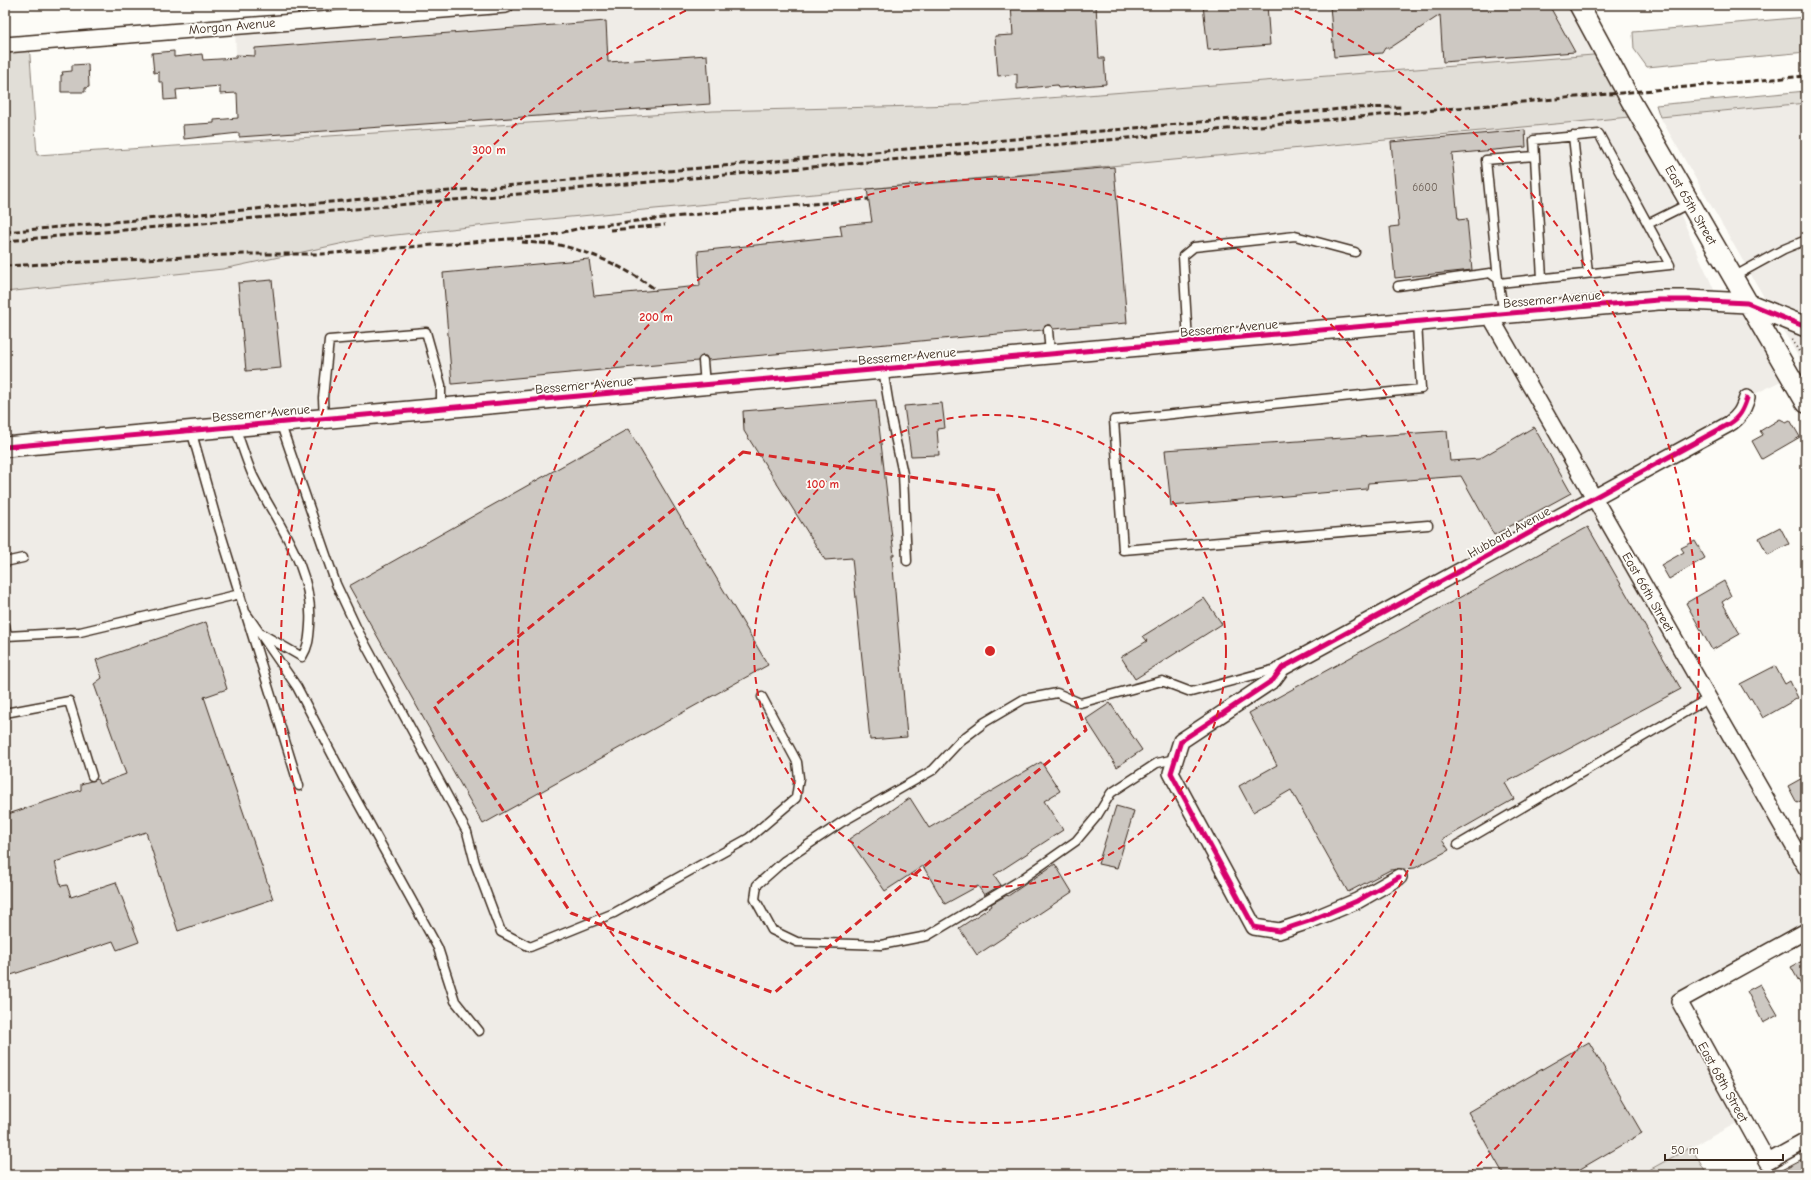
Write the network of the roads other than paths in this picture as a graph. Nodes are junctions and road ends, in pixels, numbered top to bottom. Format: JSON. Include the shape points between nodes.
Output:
{"nodes":[{"id":1,"x":506,"y":5,"type":"edge"},
{"id":2,"x":1580,"y":5,"type":"edge"},
{"id":3,"x":352,"y":10,"type":"edge"},
{"id":4,"x":5,"y":45,"type":"edge"},
{"id":5,"x":1573,"y":136,"type":"junction"},
{"id":6,"x":1535,"y":156,"type":"junction"},
{"id":7,"x":1690,"y":203,"type":"junction"},
{"id":8,"x":1648,"y":224,"type":"junction"},
{"id":9,"x":1806,"y":240,"type":"edge"},
{"id":10,"x":1355,"y":252,"type":"dead end"},
{"id":11,"x":1588,"y":273,"type":"junction"},
{"id":12,"x":1733,"y":277,"type":"junction"},
{"id":13,"x":1542,"y":278,"type":"junction"},
{"id":14,"x":1499,"y":281,"type":"junction"},
{"id":15,"x":1398,"y":286,"type":"dead end"},
{"id":16,"x":1748,"y":303,"type":"junction"},
{"id":17,"x":1497,"y":315,"type":"junction"},
{"id":18,"x":1417,"y":322,"type":"junction"},
{"id":19,"x":1048,"y":330,"type":"dead end"},
{"id":20,"x":1798,"y":331,"type":"edge"},
{"id":21,"x":1188,"y":342,"type":"junction"},
{"id":22,"x":1050,"y":355,"type":"junction"},
{"id":23,"x":703,"y":361,"type":"dead end"},
{"id":24,"x":884,"y":369,"type":"junction"},
{"id":25,"x":705,"y":385,"type":"junction"},
{"id":26,"x":1804,"y":391,"type":"edge"},
{"id":27,"x":1747,"y":398,"type":"dead end"},
{"id":28,"x":441,"y":408,"type":"junction"},
{"id":29,"x":324,"y":418,"type":"junction"},
{"id":30,"x":280,"y":422,"type":"junction"},
{"id":31,"x":234,"y":426,"type":"junction"},
{"id":32,"x":191,"y":430,"type":"junction"},
{"id":33,"x":5,"y":447,"type":"edge"},
{"id":34,"x":1595,"y":498,"type":"junction"},
{"id":35,"x":1428,"y":525,"type":"dead end"},
{"id":36,"x":23,"y":558,"type":"dead end"},
{"id":37,"x":907,"y":561,"type":"dead end"},
{"id":38,"x":5,"y":562,"type":"edge"},
{"id":39,"x":240,"y":594,"type":"junction"},
{"id":40,"x":246,"y":613,"type":"junction"},
{"id":41,"x":5,"y":625,"type":"edge"},
{"id":42,"x":259,"y":632,"type":"junction"},
{"id":43,"x":1278,"y":674,"type":"junction"},
{"id":44,"x":762,"y":697,"type":"dead end"},
{"id":45,"x":1709,"y":698,"type":"junction"},
{"id":46,"x":5,"y":713,"type":"edge"},
{"id":47,"x":1175,"y":759,"type":"junction"},
{"id":48,"x":92,"y":776,"type":"dead end"},
{"id":49,"x":299,"y":786,"type":"dead end"},
{"id":50,"x":1458,"y":845,"type":"dead end"},
{"id":51,"x":1806,"y":868,"type":"edge"},
{"id":52,"x":1399,"y":877,"type":"dead end"},
{"id":53,"x":1806,"y":931,"type":"edge"},
{"id":54,"x":479,"y":1031,"type":"dead end"},
{"id":55,"x":1806,"y":1140,"type":"edge"}],
"edges":[{"from":1,"to":3,"type":"street","name":"Morgan Avenue"},
{"from":2,"to":7,"type":"street","name":"East 65th Street","via":[[1631,101]]},
{"from":3,"to":4,"type":"street","name":"Morgan Avenue"},
{"from":5,"to":6,"type":"lane","via":[[1534,140]]},
{"from":5,"to":8,"type":"lane","via":[[1599,134]]},
{"from":5,"to":11,"type":"lane"},
{"from":6,"to":13,"type":"lane"},
{"from":6,"to":14,"type":"lane","via":[[1486,160]]},
{"from":7,"to":8,"type":"lane"},
{"from":7,"to":12,"type":"street","name":"East 65th Street"},
{"from":8,"to":11,"type":"lane","via":[[1670,265]]},
{"from":9,"to":12,"type":"lane"},
{"from":10,"to":21,"type":"lane","via":[[1295,236],[1194,247],[1183,256]]},
{"from":11,"to":13,"type":"lane"},
{"from":12,"to":16,"type":"street","name":"East 65th Street"},
{"from":13,"to":14,"type":"lane"},
{"from":14,"to":15,"type":"lane","via":[[1490,272]]},
{"from":14,"to":17,"type":"lane"},
{"from":16,"to":17,"type":"street","name":"Bessemer Avenue","via":[[1658,300]]},
{"from":16,"to":20,"type":"street","name":"Bessemer Avenue"},
{"from":16,"to":26,"type":"street","name":"East 65th Street"},
{"from":17,"to":18,"type":"street","name":"Bessemer Avenue"},
{"from":17,"to":34,"type":"street","name":"East 66th Street"},
{"from":18,"to":21,"type":"street","name":"Bessemer Avenue"},
{"from":18,"to":35,"type":"lane","via":[[1422,389],[1114,420],[1122,550]]},
{"from":19,"to":22,"type":"lane"},
{"from":21,"to":22,"type":"street","name":"Bessemer Avenue"},
{"from":22,"to":24,"type":"street","name":"Bessemer Avenue"},
{"from":23,"to":25,"type":"lane"},
{"from":24,"to":25,"type":"street","name":"Bessemer Avenue"},
{"from":24,"to":37,"type":"lane","via":[[903,474]]},
{"from":25,"to":28,"type":"street","name":"Bessemer Avenue"},
{"from":27,"to":34,"type":"street","name":"Hubbard Avenue","via":[[1737,419]]},
{"from":28,"to":29,"type":"street","name":"Bessemer Avenue"},
{"from":28,"to":29,"type":"lane","via":[[441,385],[426,332],[329,340],[323,398]]},
{"from":29,"to":30,"type":"street","name":"Bessemer Avenue"},
{"from":30,"to":31,"type":"street","name":"Bessemer Avenue"},
{"from":30,"to":44,"type":"lane","via":[[336,584],[356,629],[467,832],[475,863],[501,932],[530,947],[614,913],[749,838],[796,798],[799,778],[797,762]]},
{"from":31,"to":32,"type":"street","name":"Bessemer Avenue"},
{"from":31,"to":42,"type":"lane","via":[[253,475],[284,530],[307,582],[311,608],[308,646],[302,657]]},
{"from":32,"to":33,"type":"street","name":"Bessemer Avenue"},
{"from":32,"to":39,"type":"lane"},
{"from":34,"to":43,"type":"street","name":"Hubbard Avenue"},
{"from":34,"to":45,"type":"street","name":"East 66th Street"},
{"from":36,"to":38,"type":"lane"},
{"from":39,"to":40,"type":"lane"},
{"from":39,"to":41,"type":"lane","via":[[80,632],[7,636]]},
{"from":40,"to":42,"type":"lane"},
{"from":40,"to":49,"type":"lane"},
{"from":42,"to":54,"type":"lane","via":[[296,687],[435,942],[456,1001]]},
{"from":43,"to":47,"type":"street","name":"Hubbard Avenue","via":[[1181,741]]},
{"from":43,"to":47,"type":"lane","via":[[1191,692],[1162,681],[1080,703],[1056,693],[1024,699],[966,736],[933,770],[842,822],[784,861],[757,885],[755,898],[772,930],[798,942],[881,945],[927,936],[1018,881],[1076,841],[1098,816],[1111,793],[1156,763]]},
{"from":45,"to":50,"type":"lane"},
{"from":45,"to":51,"type":"street","name":"East 66th Street"},
{"from":46,"to":48,"type":"lane","via":[[70,701]]},
{"from":47,"to":52,"type":"street","name":"Hubbard Avenue","via":[[1171,773],[1254,927],[1279,931],[1357,901]]},
{"from":53,"to":55,"type":"street","name":"East 68th Street","via":[[1679,1001],[1768,1162]]}]}
